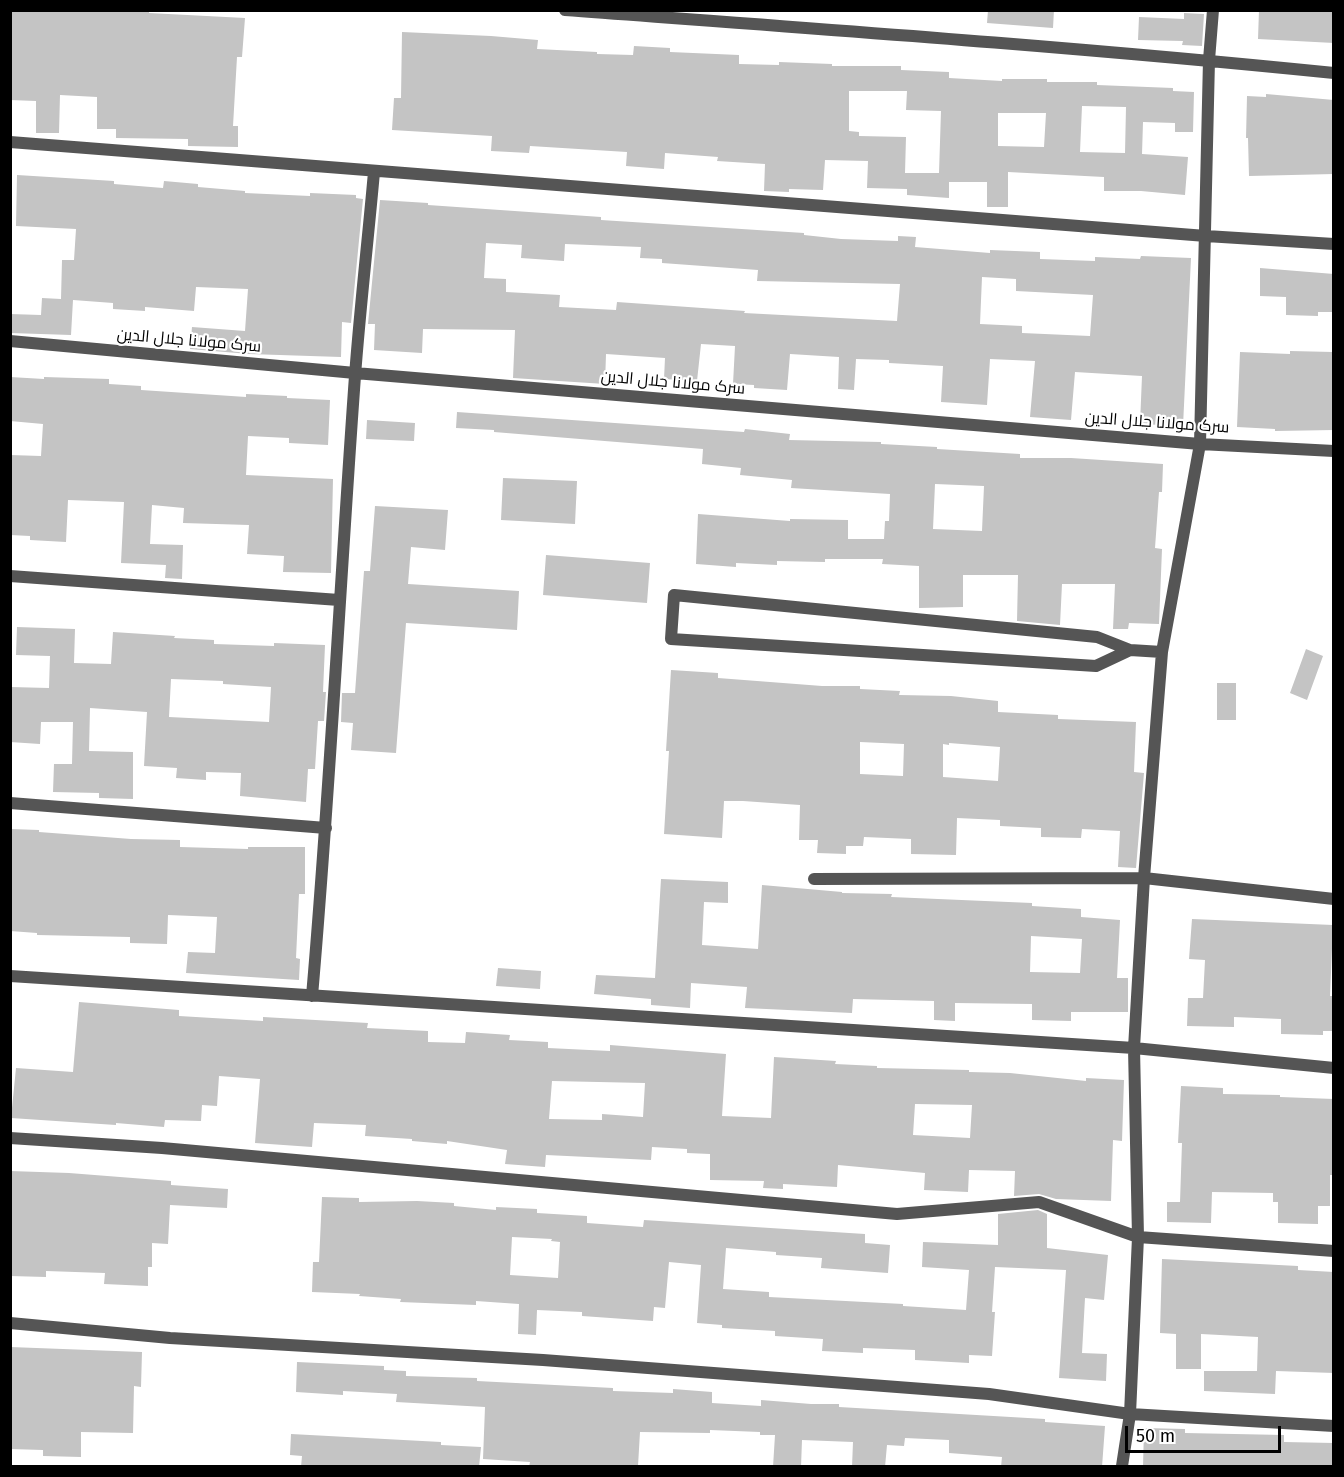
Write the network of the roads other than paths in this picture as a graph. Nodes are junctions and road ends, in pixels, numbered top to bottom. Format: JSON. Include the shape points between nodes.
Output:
{"nodes":[{"id":1,"x":565,"y":10,"type":"edge"},
{"id":2,"x":1213,"y":10,"type":"edge"},
{"id":3,"x":1209,"y":60,"type":"junction"},
{"id":4,"x":1334,"y":73,"type":"edge"},
{"id":5,"x":10,"y":142,"type":"edge"},
{"id":6,"x":374,"y":172,"type":"junction"},
{"id":7,"x":1206,"y":236,"type":"junction"},
{"id":8,"x":1334,"y":244,"type":"edge"},
{"id":9,"x":10,"y":341,"type":"edge"},
{"id":10,"x":355,"y":373,"type":"junction"},
{"id":11,"x":1200,"y":444,"type":"junction"},
{"id":12,"x":1334,"y":451,"type":"edge"},
{"id":13,"x":10,"y":576,"type":"edge"},
{"id":14,"x":339,"y":600,"type":"junction"},
{"id":15,"x":1131,"y":650,"type":"junction"},
{"id":16,"x":1162,"y":652,"type":"junction"},
{"id":17,"x":10,"y":803,"type":"edge"},
{"id":18,"x":326,"y":828,"type":"junction"},
{"id":19,"x":1144,"y":878,"type":"junction"},
{"id":20,"x":814,"y":879,"type":"dead end"},
{"id":21,"x":1334,"y":899,"type":"edge"},
{"id":22,"x":10,"y":976,"type":"edge"},
{"id":23,"x":312,"y":996,"type":"junction"},
{"id":24,"x":1134,"y":1048,"type":"junction"},
{"id":25,"x":1334,"y":1068,"type":"edge"},
{"id":26,"x":10,"y":1138,"type":"edge"},
{"id":27,"x":1138,"y":1237,"type":"junction"},
{"id":28,"x":1334,"y":1251,"type":"edge"},
{"id":29,"x":10,"y":1323,"type":"edge"},
{"id":30,"x":1130,"y":1414,"type":"junction"},
{"id":31,"x":1334,"y":1426,"type":"edge"},
{"id":32,"x":1122,"y":1467,"type":"edge"}],
"edges":[{"from":1,"to":3,"type":"street"},
{"from":2,"to":3,"type":"street"},
{"from":3,"to":4,"type":"street"},
{"from":3,"to":7,"type":"street"},
{"from":5,"to":6,"type":"street"},
{"from":6,"to":7,"type":"street"},
{"from":6,"to":10,"type":"street"},
{"from":7,"to":8,"type":"street"},
{"from":7,"to":11,"type":"street"},
{"from":9,"to":10,"type":"street","name":"سرک مولانا جلال الدین"},
{"from":10,"to":11,"type":"street","name":"سرک مولانا جلال الدین"},
{"from":10,"to":14,"type":"street"},
{"from":11,"to":12,"type":"street","name":"سرک مولانا جلال الدین"},
{"from":11,"to":16,"type":"street"},
{"from":13,"to":14,"type":"street"},
{"from":14,"to":18,"type":"street"},
{"from":15,"to":15,"type":"street","via":[[1095,666],[671,639],[674,595],[1097,637]]},
{"from":15,"to":16,"type":"street"},
{"from":16,"to":19,"type":"street"},
{"from":17,"to":18,"type":"street"},
{"from":18,"to":23,"type":"street"},
{"from":19,"to":20,"type":"street"},
{"from":19,"to":21,"type":"street"},
{"from":19,"to":24,"type":"street"},
{"from":22,"to":23,"type":"street"},
{"from":23,"to":24,"type":"street"},
{"from":24,"to":25,"type":"street"},
{"from":24,"to":27,"type":"street"},
{"from":26,"to":27,"type":"street","via":[[162,1148],[897,1214],[1039,1202]]},
{"from":27,"to":28,"type":"street"},
{"from":27,"to":30,"type":"street"},
{"from":29,"to":30,"type":"street","via":[[170,1338],[543,1360],[966,1392]]},
{"from":30,"to":31,"type":"street"},
{"from":30,"to":32,"type":"street"}]}
